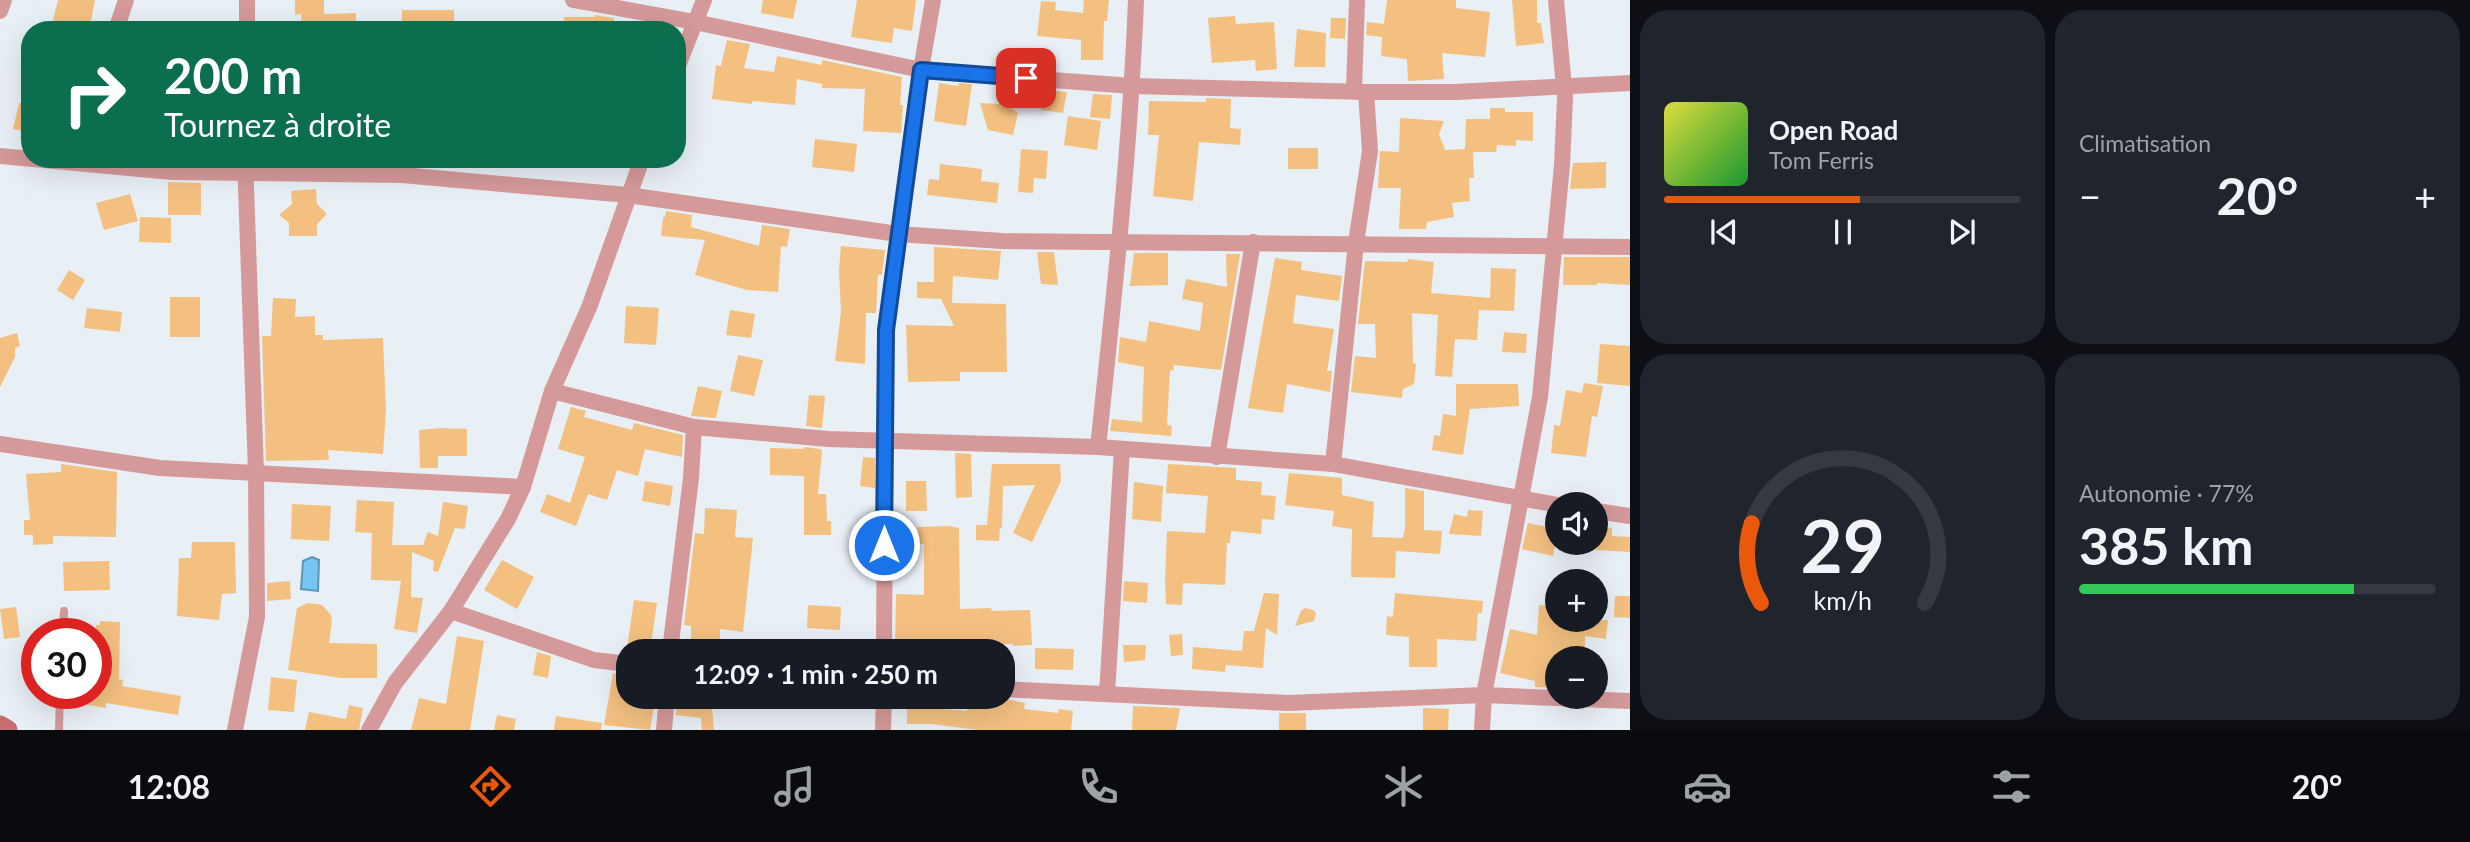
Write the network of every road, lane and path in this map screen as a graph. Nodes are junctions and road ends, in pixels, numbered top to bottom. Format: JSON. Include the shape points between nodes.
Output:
{"nodes":[{"id":1,"x":4,"y":0,"type":"edge"},
{"id":2,"x":126,"y":0,"type":"edge"},
{"id":3,"x":247,"y":0,"type":"edge"},
{"id":4,"x":573,"y":0,"type":"edge"},
{"id":5,"x":704,"y":0,"type":"edge"},
{"id":6,"x":933,"y":0,"type":"edge"},
{"id":7,"x":1136,"y":0,"type":"edge"},
{"id":8,"x":1357,"y":0,"type":"edge"},
{"id":9,"x":1556,"y":0,"type":"edge"},
{"id":10,"x":0,"y":11,"type":"edge"},
{"id":11,"x":119,"y":21,"type":"edge"},
{"id":12,"x":247,"y":21,"type":"edge"},
{"id":13,"x":695,"y":22,"type":"junction"},
{"id":14,"x":686,"y":45,"type":"edge"},
{"id":15,"x":921,"y":70,"type":"junction"},
{"id":16,"x":1630,"y":83,"type":"edge"},
{"id":17,"x":1132,"y":86,"type":"junction"},
{"id":18,"x":1564,"y":87,"type":"junction"},
{"id":19,"x":1360,"y":92,"type":"junction"},
{"id":20,"x":0,"y":156,"type":"edge"},
{"id":21,"x":21,"y":157,"type":"edge"},
{"id":22,"x":136,"y":168,"type":"edge"},
{"id":23,"x":221,"y":168,"type":"edge"},
{"id":24,"x":245,"y":168,"type":"edge"},
{"id":25,"x":276,"y":168,"type":"edge"},
{"id":26,"x":638,"y":168,"type":"edge"},
{"id":27,"x":628,"y":195,"type":"junction"},
{"id":28,"x":898,"y":234,"type":"junction"},
{"id":29,"x":1253,"y":242,"type":"junction"},
{"id":30,"x":1121,"y":243,"type":"junction"},
{"id":31,"x":1356,"y":243,"type":"junction"},
{"id":32,"x":1555,"y":247,"type":"junction"},
{"id":33,"x":1630,"y":247,"type":"edge"},
{"id":34,"x":552,"y":391,"type":"junction"},
{"id":35,"x":694,"y":427,"type":"junction"},
{"id":36,"x":884,"y":439,"type":"junction"},
{"id":37,"x":0,"y":444,"type":"edge"},
{"id":38,"x":1098,"y":447,"type":"junction"},
{"id":39,"x":1122,"y":449,"type":"junction"},
{"id":40,"x":1217,"y":457,"type":"junction"},
{"id":41,"x":1333,"y":464,"type":"junction"},
{"id":42,"x":256,"y":472,"type":"junction"},
{"id":43,"x":523,"y":487,"type":"junction"},
{"id":44,"x":1520,"y":499,"type":"junction"},
{"id":45,"x":1545,"y":503,"type":"edge"},
{"id":46,"x":1608,"y":513,"type":"edge"},
{"id":47,"x":1630,"y":516,"type":"edge"},
{"id":48,"x":64,"y":611,"type":"dead end"},
{"id":49,"x":451,"y":611,"type":"junction"},
{"id":50,"x":64,"y":618,"type":"edge"},
{"id":51,"x":671,"y":639,"type":"edge"},
{"id":52,"x":884,"y":639,"type":"edge"},
{"id":53,"x":616,"y":663,"type":"edge"},
{"id":54,"x":1015,"y":690,"type":"edge"},
{"id":55,"x":1107,"y":694,"type":"junction"},
{"id":56,"x":1484,"y":695,"type":"junction"},
{"id":57,"x":1630,"y":701,"type":"edge"},
{"id":58,"x":60,"y":709,"type":"edge"},
{"id":59,"x":666,"y":709,"type":"edge"},
{"id":60,"x":884,"y":709,"type":"edge"},
{"id":61,"x":0,"y":726,"type":"edge"},
{"id":62,"x":7,"y":730,"type":"edge"},
{"id":63,"x":59,"y":730,"type":"edge"},
{"id":64,"x":235,"y":730,"type":"edge"},
{"id":65,"x":369,"y":730,"type":"edge"},
{"id":66,"x":664,"y":730,"type":"edge"},
{"id":67,"x":883,"y":730,"type":"edge"},
{"id":68,"x":1482,"y":730,"type":"edge"}],
"edges":[{"from":1,"to":10,"type":"street"},
{"from":2,"to":11,"type":"street"},
{"from":3,"to":12,"type":"street"},
{"from":4,"to":13,"type":"street"},
{"from":5,"to":13,"type":"street"},
{"from":6,"to":15,"type":"street"},
{"from":7,"to":17,"type":"street"},
{"from":8,"to":19,"type":"street"},
{"from":9,"to":18,"type":"street"},
{"from":13,"to":14,"type":"street"},
{"from":13,"to":15,"type":"street"},
{"from":15,"to":17,"type":"street"},
{"from":15,"to":28,"type":"street"},
{"from":16,"to":18,"type":"street"},
{"from":17,"to":19,"type":"street"},
{"from":17,"to":30,"type":"street"},
{"from":18,"to":19,"type":"street"},
{"from":18,"to":32,"type":"street"},
{"from":19,"to":31,"type":"street","via":[[1370,151]]},
{"from":20,"to":21,"type":"street"},
{"from":22,"to":23,"type":"street","via":[[172,172]]},
{"from":24,"to":42,"type":"street"},
{"from":25,"to":27,"type":"street"},
{"from":26,"to":27,"type":"street"},
{"from":27,"to":28,"type":"street"},
{"from":27,"to":34,"type":"street","via":[[590,305]]},
{"from":28,"to":30,"type":"street"},
{"from":28,"to":36,"type":"street","via":[[886,330]]},
{"from":29,"to":30,"type":"street"},
{"from":29,"to":31,"type":"street"},
{"from":29,"to":40,"type":"street"},
{"from":30,"to":38,"type":"street"},
{"from":31,"to":32,"type":"street"},
{"from":31,"to":41,"type":"street"},
{"from":32,"to":33,"type":"street"},
{"from":32,"to":44,"type":"street","via":[[1540,397]]},
{"from":34,"to":35,"type":"street"},
{"from":34,"to":43,"type":"street"},
{"from":35,"to":36,"type":"street","via":[[828,439]]},
{"from":35,"to":51,"type":"street"},
{"from":36,"to":38,"type":"street"},
{"from":36,"to":52,"type":"street"},
{"from":37,"to":42,"type":"street","via":[[160,468]]},
{"from":38,"to":39,"type":"street"},
{"from":39,"to":40,"type":"street"},
{"from":39,"to":55,"type":"street"},
{"from":40,"to":41,"type":"street"},
{"from":41,"to":44,"type":"street"},
{"from":42,"to":43,"type":"street"},
{"from":42,"to":64,"type":"street","via":[[257,617]]},
{"from":43,"to":49,"type":"street"},
{"from":44,"to":45,"type":"street"},
{"from":44,"to":56,"type":"street"},
{"from":46,"to":47,"type":"street"},
{"from":48,"to":50,"type":"lane"},
{"from":49,"to":53,"type":"street","via":[[594,660]]},
{"from":49,"to":65,"type":"street","via":[[395,683]]},
{"from":54,"to":55,"type":"street"},
{"from":55,"to":56,"type":"street","via":[[1288,703]]},
{"from":56,"to":57,"type":"street"},
{"from":56,"to":68,"type":"street"},
{"from":58,"to":63,"type":"lane"},
{"from":59,"to":66,"type":"street"},
{"from":60,"to":67,"type":"street"},
{"from":61,"to":62,"type":"street"}]}
